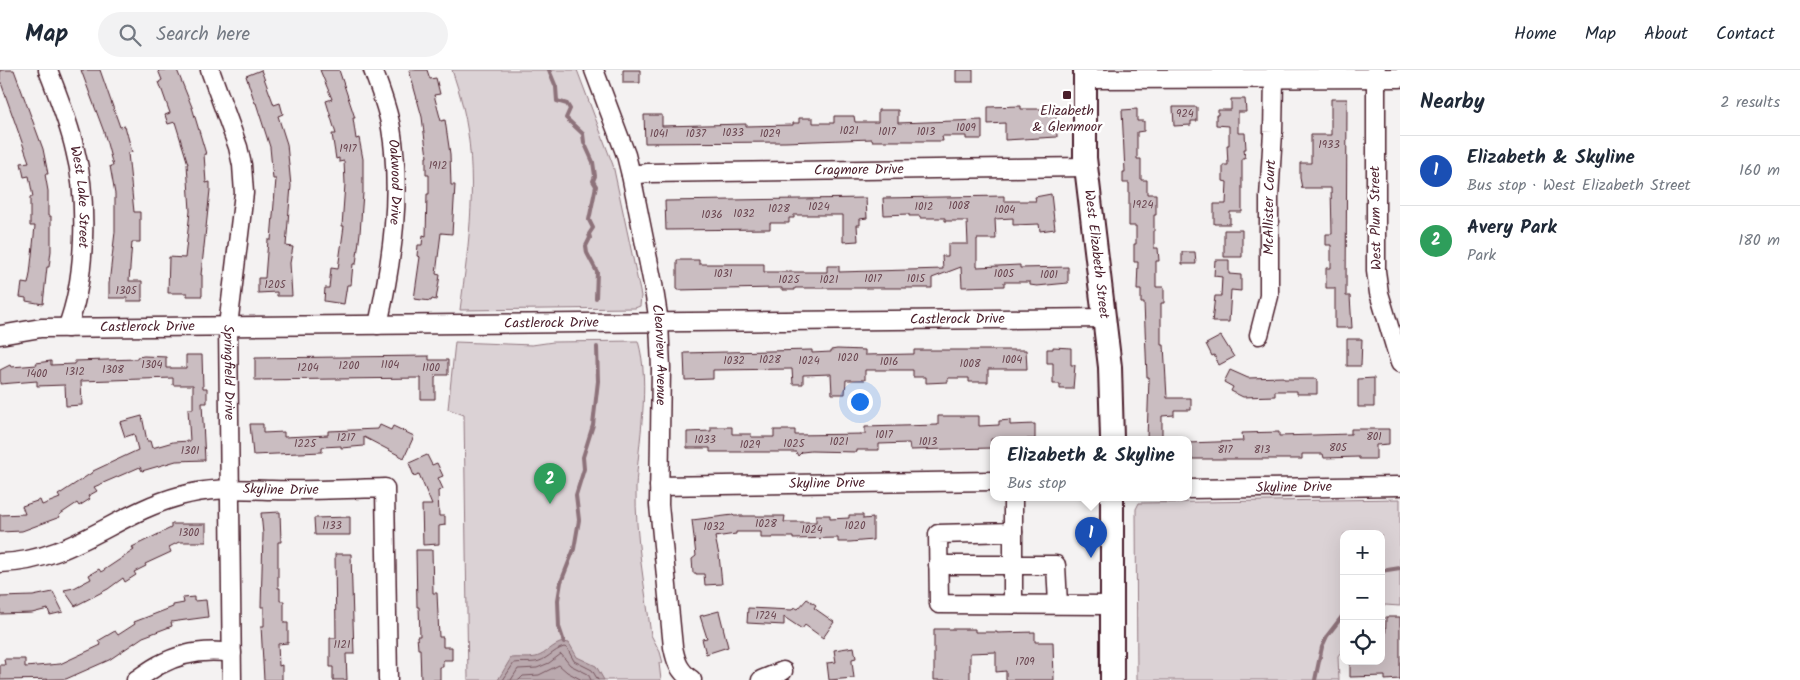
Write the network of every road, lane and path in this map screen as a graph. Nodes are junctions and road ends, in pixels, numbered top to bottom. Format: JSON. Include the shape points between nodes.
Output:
{"nodes":[{"id":1,"x":48,"y":70,"type":"edge"},
{"id":2,"x":210,"y":70,"type":"edge"},
{"id":3,"x":373,"y":70,"type":"edge"},
{"id":4,"x":594,"y":70,"type":"edge"},
{"id":5,"x":1085,"y":74,"type":"edge"},
{"id":6,"x":1181,"y":74,"type":"edge"},
{"id":7,"x":1275,"y":74,"type":"edge"},
{"id":8,"x":1376,"y":74,"type":"edge"},
{"id":9,"x":1400,"y":78,"type":"edge"},
{"id":10,"x":1086,"y":167,"type":"junction"},
{"id":11,"x":631,"y":175,"type":"junction"},
{"id":12,"x":1104,"y":318,"type":"junction"},
{"id":13,"x":659,"y":322,"type":"junction"},
{"id":14,"x":378,"y":325,"type":"junction"},
{"id":15,"x":228,"y":326,"type":"junction"},
{"id":16,"x":68,"y":328,"type":"junction"},
{"id":17,"x":0,"y":335,"type":"edge"},
{"id":18,"x":1259,"y":335,"type":"dead end"},
{"id":19,"x":1400,"y":363,"type":"edge"},
{"id":20,"x":1112,"y":436,"type":"edge"},
{"id":21,"x":990,"y":481,"type":"edge"},
{"id":22,"x":659,"y":486,"type":"junction"},
{"id":23,"x":1400,"y":486,"type":"edge"},
{"id":24,"x":230,"y":488,"type":"junction"},
{"id":25,"x":1192,"y":489,"type":"edge"},
{"id":26,"x":1013,"y":501,"type":"edge"},
{"id":27,"x":1112,"y":501,"type":"edge"},
{"id":28,"x":1013,"y":532,"type":"junction"},
{"id":29,"x":0,"y":564,"type":"edge"},
{"id":30,"x":938,"y":565,"type":"junction"},
{"id":31,"x":1014,"y":565,"type":"junction"},
{"id":32,"x":1013,"y":604,"type":"junction"},
{"id":33,"x":1058,"y":604,"type":"junction"},
{"id":34,"x":1112,"y":605,"type":"junction"},
{"id":35,"x":232,"y":653,"type":"junction"},
{"id":36,"x":783,"y":671,"type":"dead end"},
{"id":37,"x":136,"y":680,"type":"edge"},
{"id":38,"x":232,"y":680,"type":"edge"},
{"id":39,"x":388,"y":680,"type":"edge"},
{"id":40,"x":692,"y":680,"type":"edge"},
{"id":41,"x":761,"y":680,"type":"edge"},
{"id":42,"x":1112,"y":680,"type":"edge"}],
"edges":[{"from":1,"to":16,"type":"street","name":"West Lake Street","via":[[76,151],[81,185],[82,255]]},
{"from":2,"to":15,"type":"street","name":"Springfield Drive","via":[[238,147],[244,193]]},
{"from":3,"to":14,"type":"street","name":"Oakwood Drive","via":[[391,126],[395,161],[393,232]]},
{"from":4,"to":11,"type":"street","name":"Clearview Avenue"},
{"from":5,"to":6,"type":"street"},
{"from":5,"to":10,"type":"main road","name":"West Elizabeth Street"},
{"from":6,"to":7,"type":"street"},
{"from":7,"to":8,"type":"street"},
{"from":7,"to":18,"type":"street","name":"McAllister Court","via":[[1269,198],[1269,296]]},
{"from":8,"to":9,"type":"street"},
{"from":8,"to":19,"type":"street","name":"West Plum Street","via":[[1376,271],[1379,293]]},
{"from":10,"to":11,"type":"street","name":"Cragmore Drive"},
{"from":10,"to":12,"type":"main road","name":"West Elizabeth Street"},
{"from":11,"to":13,"type":"street","name":"Clearview Avenue"},
{"from":12,"to":13,"type":"street","name":"Castlerock Drive"},
{"from":12,"to":20,"type":"main road","name":"West Elizabeth Street","via":[[1110,368]]},
{"from":13,"to":14,"type":"street","name":"Castlerock Drive"},
{"from":13,"to":22,"type":"street","name":"Clearview Avenue"},
{"from":14,"to":15,"type":"street","name":"Castlerock Drive"},
{"from":15,"to":16,"type":"street","name":"Castlerock Drive"},
{"from":15,"to":24,"type":"street","name":"Springfield Drive"},
{"from":16,"to":17,"type":"street","name":"Castlerock Drive","via":[[40,328]]},
{"from":21,"to":22,"type":"street","name":"Skyline Drive"},
{"from":22,"to":40,"type":"street","name":"Clearview Avenue","via":[[673,647],[676,663]]},
{"from":23,"to":25,"type":"street","name":"Skyline Drive"},
{"from":24,"to":29,"type":"street","name":"Skyline Drive","via":[[188,494],[157,503],[71,547],[29,560]]},
{"from":24,"to":35,"type":"street","name":"Springfield Drive"},
{"from":24,"to":39,"type":"street","name":"Skyline Drive","via":[[385,488]]},
{"from":26,"to":28,"type":"street"},
{"from":27,"to":34,"type":"main road"},
{"from":28,"to":30,"type":"street","via":[[938,534]]},
{"from":28,"to":31,"type":"street"},
{"from":30,"to":31,"type":"street"},
{"from":30,"to":32,"type":"street","via":[[939,604]]},
{"from":31,"to":32,"type":"street"},
{"from":31,"to":33,"type":"street","via":[[1056,565]]},
{"from":32,"to":33,"type":"street"},
{"from":33,"to":34,"type":"street"},
{"from":34,"to":42,"type":"main road"},
{"from":35,"to":37,"type":"street","via":[[187,653],[158,665]]},
{"from":35,"to":38,"type":"street","name":"Springfield Drive"},
{"from":36,"to":41,"type":"street"}]}
